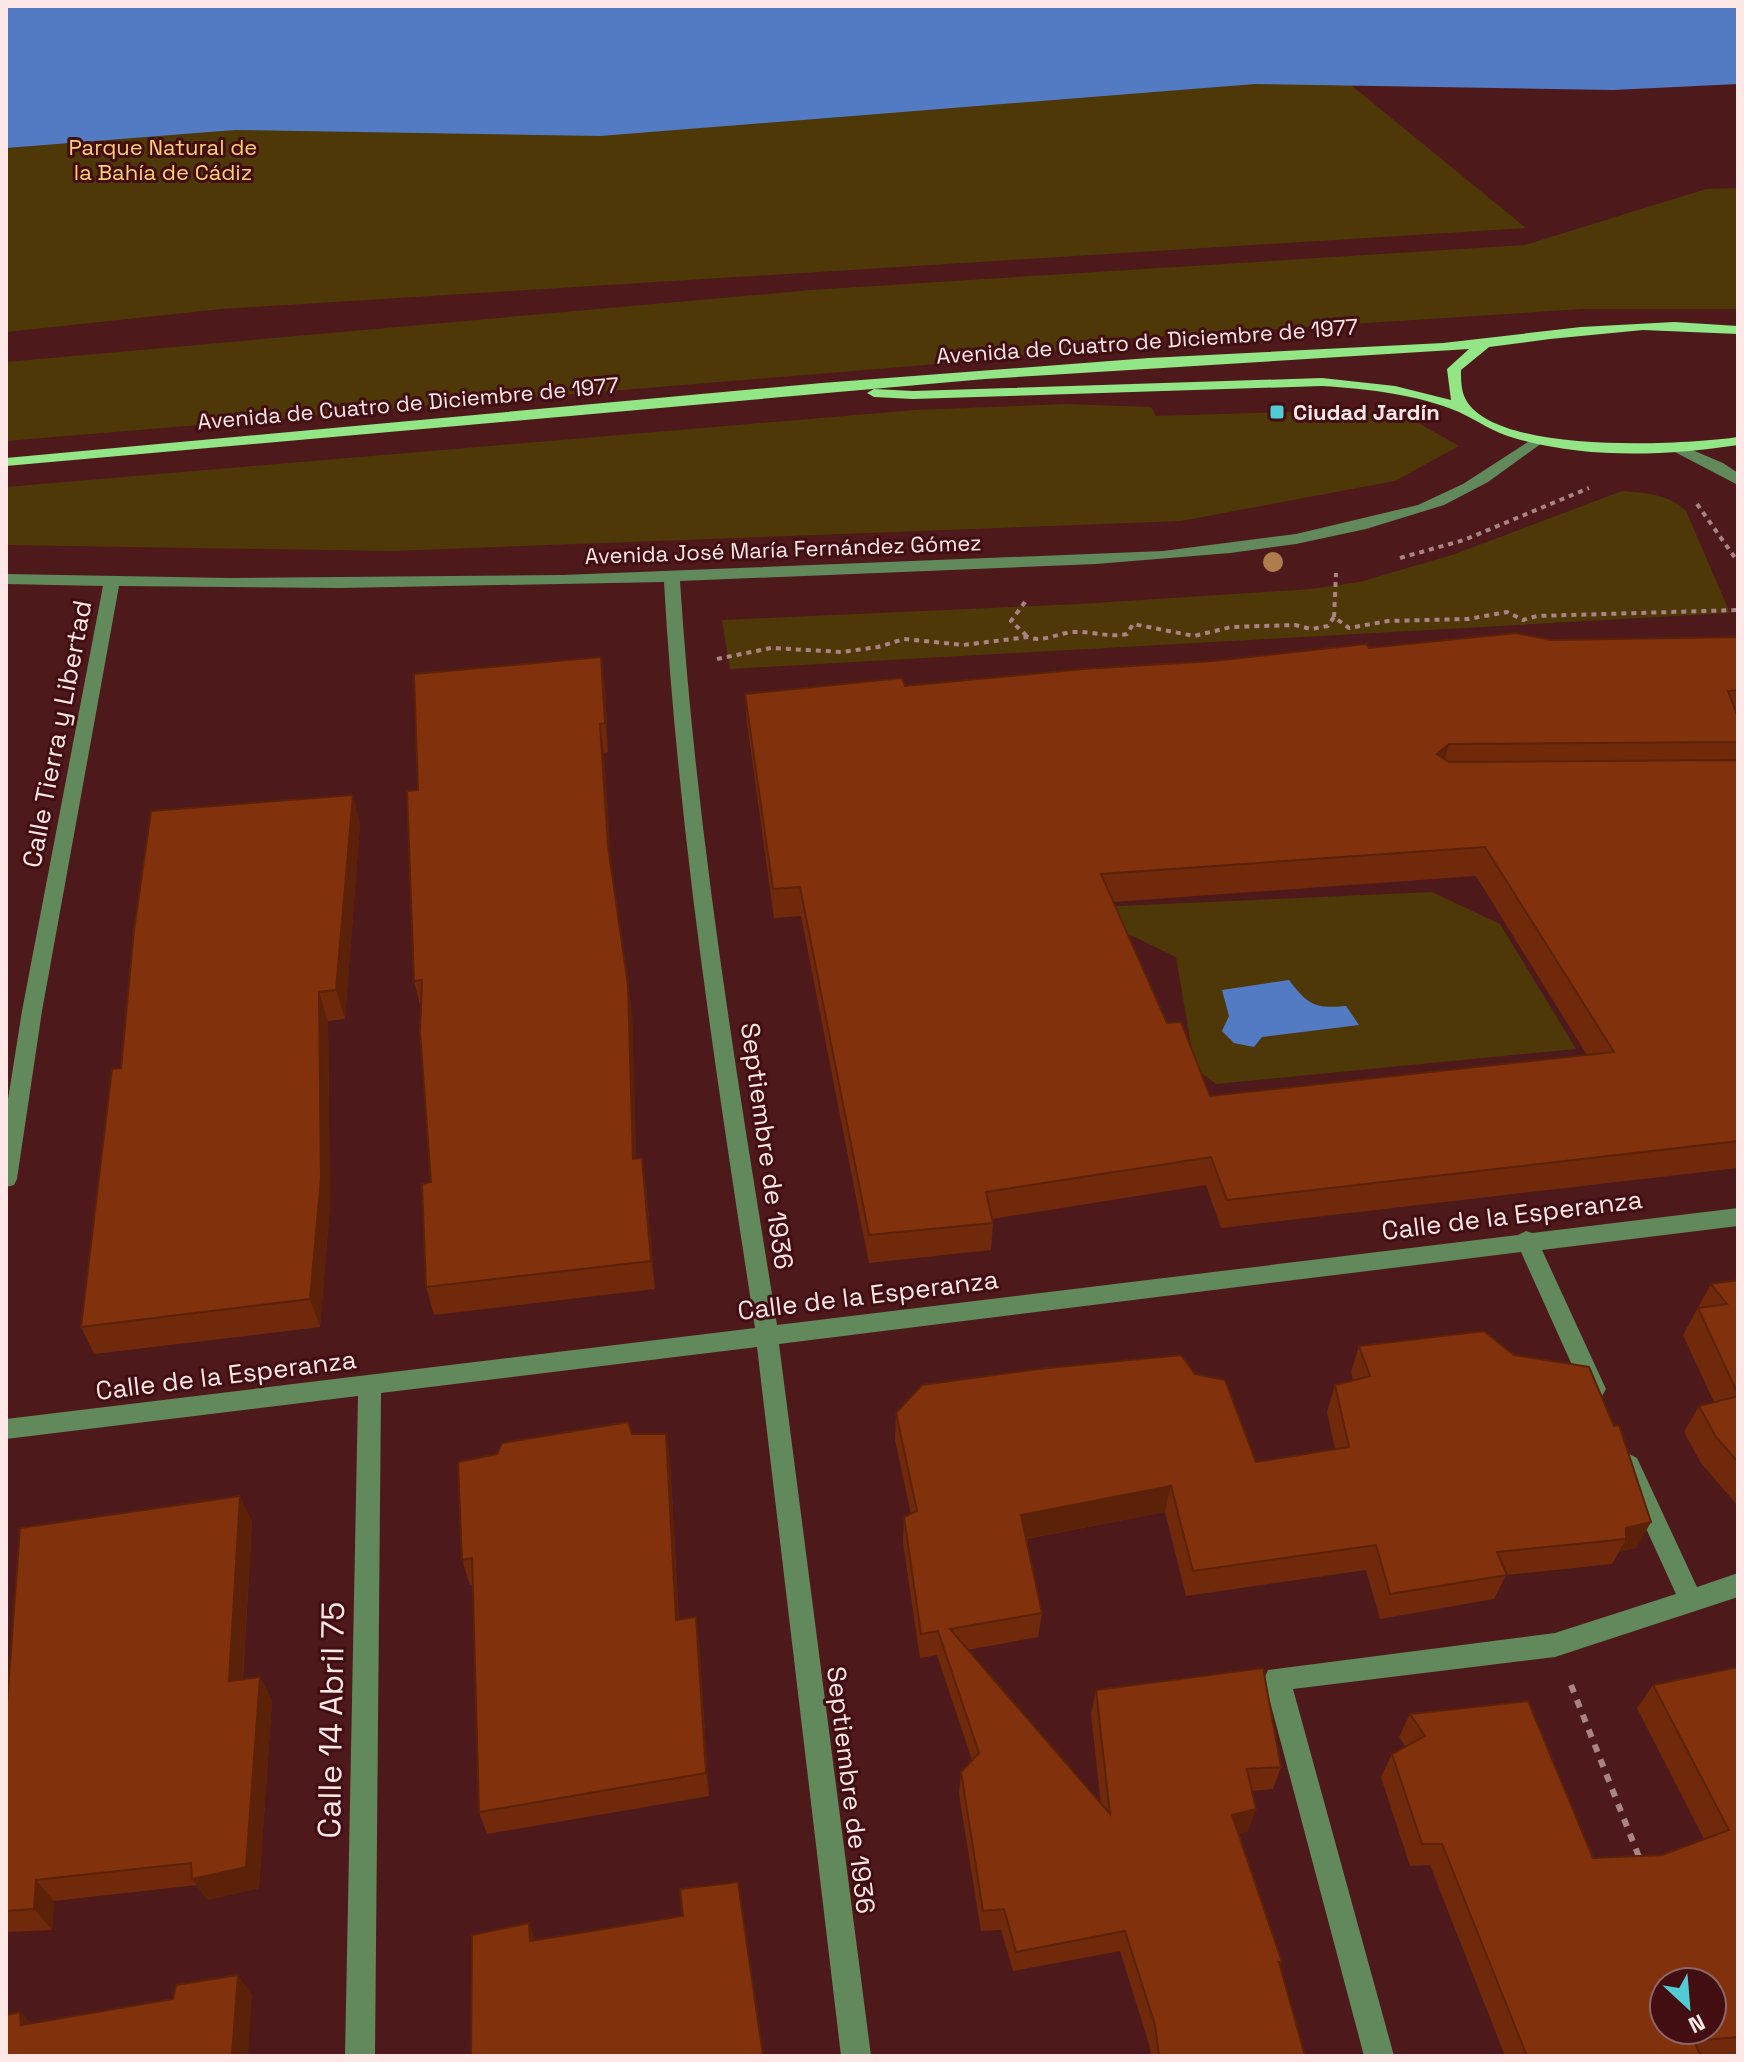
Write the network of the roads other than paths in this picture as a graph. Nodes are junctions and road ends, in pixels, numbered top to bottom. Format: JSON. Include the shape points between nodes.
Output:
{"nodes":[{"id":1,"x":1737,"y":329,"type":"edge"},
{"id":2,"x":1484,"y":344,"type":"junction"},
{"id":3,"x":814,"y":389,"type":"junction"},
{"id":4,"x":1466,"y":410,"type":"junction"},
{"id":5,"x":1537,"y":440,"type":"junction"},
{"id":6,"x":1738,"y":441,"type":"edge"},
{"id":7,"x":1676,"y":447,"type":"junction"},
{"id":8,"x":6,"y":462,"type":"edge"},
{"id":9,"x":1738,"y":480,"type":"edge"},
{"id":10,"x":672,"y":578,"type":"junction"},
{"id":11,"x":6,"y":579,"type":"edge"},
{"id":12,"x":112,"y":582,"type":"junction"},
{"id":13,"x":6,"y":1179,"type":"edge"},
{"id":14,"x":1738,"y":1217,"type":"edge"},
{"id":15,"x":1526,"y":1240,"type":"junction"},
{"id":16,"x":767,"y":1335,"type":"junction"},
{"id":17,"x":370,"y":1386,"type":"junction"},
{"id":18,"x":1607,"y":1417,"type":"edge"},
{"id":19,"x":6,"y":1429,"type":"edge"},
{"id":20,"x":1620,"y":1445,"type":"edge"},
{"id":21,"x":1738,"y":1585,"type":"edge"},
{"id":22,"x":1691,"y":1600,"type":"junction"},
{"id":23,"x":360,"y":2056,"type":"edge"},
{"id":24,"x":856,"y":2056,"type":"edge"},
{"id":25,"x":1379,"y":2056,"type":"edge"}],
"edges":[{"from":1,"to":2,"type":"main road","name":"Avenida de Cuatro de Diciembre de 1977","via":[[1589,327]]},
{"from":2,"to":3,"type":"main road","name":"Avenida de Cuatro de Diciembre de 1977","via":[[1162,360]]},
{"from":2,"to":4,"type":"main road","via":[[1454,369],[1453,388]]},
{"from":3,"to":4,"type":"main road","name":"Avenida de Cuatro de Diciembre de 1977","via":[[913,395],[1322,382],[1401,390]]},
{"from":3,"to":8,"type":"main road","name":"Avenida de Cuatro de Diciembre de 1977"},
{"from":4,"to":5,"type":"main road","name":"Avenida de Cuatro de Diciembre de 1977","via":[[1499,429]]},
{"from":5,"to":7,"type":"main road","name":"Avenida de Cuatro de Diciembre de 1977"},
{"from":5,"to":10,"type":"street","name":"Avenida José María Fernández Gómez","via":[[1461,494],[1423,508],[1236,547],[1130,557]]},
{"from":6,"to":7,"type":"main road","name":"Avenida de Cuatro de Diciembre de 1977"},
{"from":7,"to":9,"type":"street"},
{"from":10,"to":12,"type":"street","name":"Avenida José María Fernández Gómez"},
{"from":10,"to":16,"type":"street","name":"Septiembre de 1936","via":[[677,664],[730,1095]]},
{"from":11,"to":12,"type":"street","name":"Avenida José María Fernández Gómez"},
{"from":12,"to":13,"type":"street","name":"Calle Tierra y Libertad"},
{"from":14,"to":15,"type":"street","name":"Calle de la Esperanza"},
{"from":15,"to":16,"type":"street","name":"Calle de la Esperanza"},
{"from":15,"to":18,"type":"street"},
{"from":16,"to":17,"type":"street","name":"Calle de la Esperanza"},
{"from":16,"to":24,"type":"street","name":"Septiembre de 1936"},
{"from":17,"to":19,"type":"street","name":"Calle de la Esperanza"},
{"from":17,"to":23,"type":"street","name":"Calle 14 Abril 75"},
{"from":20,"to":22,"type":"street"},
{"from":21,"to":22,"type":"street"},
{"from":22,"to":25,"type":"street","via":[[1555,1645],[1277,1679]]}]}
